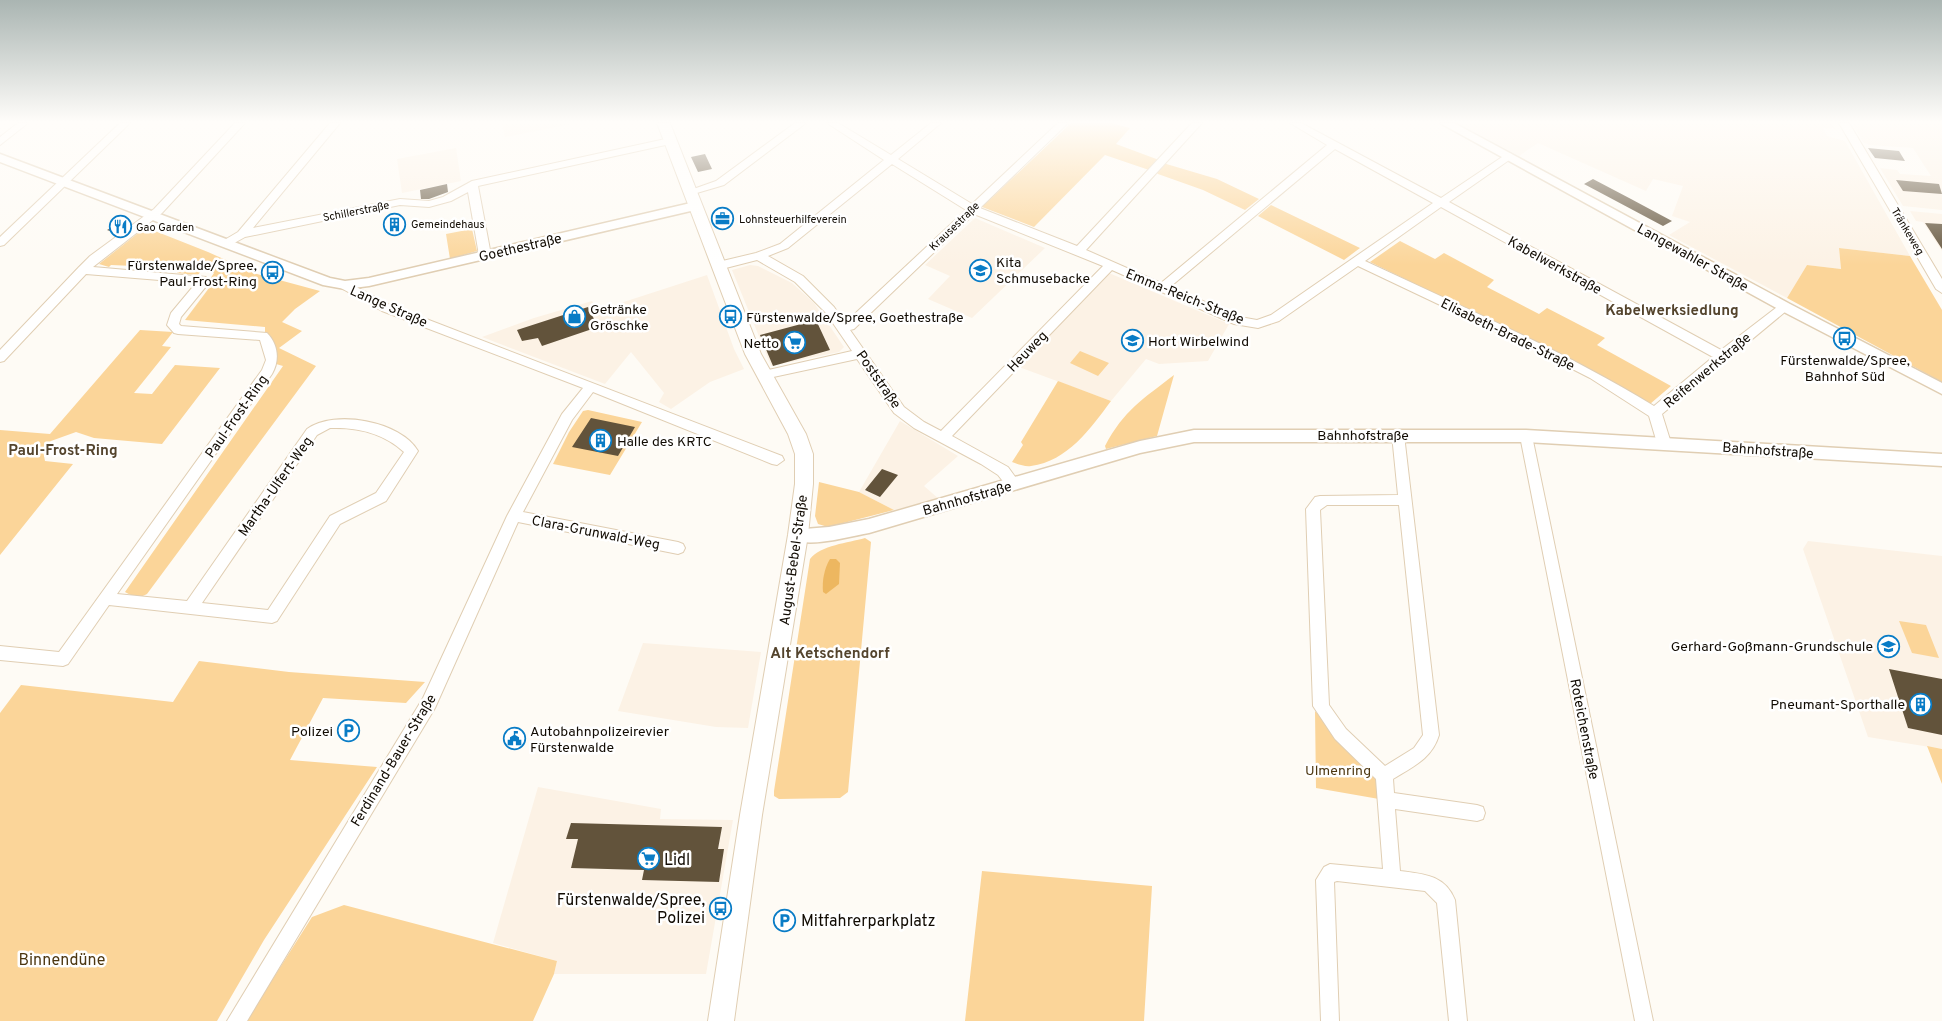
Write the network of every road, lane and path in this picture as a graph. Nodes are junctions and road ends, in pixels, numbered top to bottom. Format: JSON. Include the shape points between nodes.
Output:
{"nodes":[{"id":1,"x":34,"y":171,"type":"edge"},
{"id":2,"x":76,"y":171,"type":"edge"},
{"id":3,"x":195,"y":171,"type":"edge"},
{"id":4,"x":295,"y":171,"type":"edge"},
{"id":5,"x":533,"y":171,"type":"edge"},
{"id":6,"x":682,"y":171,"type":"edge"},
{"id":7,"x":737,"y":171,"type":"edge"},
{"id":8,"x":878,"y":171,"type":"edge"},
{"id":9,"x":909,"y":171,"type":"edge"},
{"id":10,"x":1012,"y":171,"type":"edge"},
{"id":11,"x":1153,"y":171,"type":"edge"},
{"id":12,"x":1302,"y":171,"type":"edge"},
{"id":13,"x":1382,"y":171,"type":"edge"},
{"id":14,"x":1487,"y":171,"type":"edge"},
{"id":15,"x":1535,"y":171,"type":"edge"},
{"id":16,"x":1873,"y":171,"type":"edge"},
{"id":17,"x":64,"y":182,"type":"junction"},
{"id":18,"x":472,"y":184,"type":"junction"},
{"id":19,"x":690,"y":192,"type":"junction"},
{"id":20,"x":1441,"y":203,"type":"junction"},
{"id":21,"x":695,"y":206,"type":"junction"},
{"id":22,"x":972,"y":208,"type":"junction"},
{"id":23,"x":153,"y":216,"type":"junction"},
{"id":24,"x":242,"y":234,"type":"junction"},
{"id":25,"x":0,"y":243,"type":"edge"},
{"id":26,"x":225,"y":244,"type":"junction"},
{"id":27,"x":1079,"y":251,"type":"junction"},
{"id":28,"x":485,"y":255,"type":"junction"},
{"id":29,"x":759,"y":256,"type":"junction"},
{"id":30,"x":1357,"y":261,"type":"junction"},
{"id":31,"x":1110,"y":265,"type":"junction"},
{"id":32,"x":718,"y":266,"type":"junction"},
{"id":33,"x":83,"y":270,"type":"junction"},
{"id":34,"x":345,"y":285,"type":"junction"},
{"id":35,"x":1163,"y":287,"type":"junction"},
{"id":36,"x":1942,"y":289,"type":"edge"},
{"id":37,"x":1785,"y":307,"type":"junction"},
{"id":38,"x":843,"y":328,"type":"junction"},
{"id":39,"x":860,"y":354,"type":"junction"},
{"id":40,"x":1722,"y":356,"type":"junction"},
{"id":41,"x":0,"y":358,"type":"edge"},
{"id":42,"x":764,"y":376,"type":"junction"},
{"id":43,"x":591,"y":386,"type":"junction"},
{"id":44,"x":1942,"y":389,"type":"edge"},
{"id":45,"x":1655,"y":413,"type":"junction"},
{"id":46,"x":1398,"y":435,"type":"junction"},
{"id":47,"x":1526,"y":436,"type":"junction"},
{"id":48,"x":943,"y":437,"type":"junction"},
{"id":49,"x":1664,"y":443,"type":"junction"},
{"id":50,"x":777,"y":460,"type":"dead end"},
{"id":51,"x":1942,"y":460,"type":"edge"},
{"id":52,"x":1014,"y":485,"type":"junction"},
{"id":53,"x":1406,"y":500,"type":"junction"},
{"id":54,"x":514,"y":516,"type":"junction"},
{"id":55,"x":798,"y":535,"type":"junction"},
{"id":56,"x":678,"y":548,"type":"dead end"},
{"id":57,"x":107,"y":598,"type":"junction"},
{"id":58,"x":191,"y":607,"type":"junction"},
{"id":59,"x":0,"y":652,"type":"edge"},
{"id":60,"x":1384,"y":775,"type":"junction"},
{"id":61,"x":1386,"y":800,"type":"junction"},
{"id":62,"x":1477,"y":814,"type":"dead end"},
{"id":63,"x":1392,"y":879,"type":"junction"},
{"id":64,"x":236,"y":1021,"type":"edge"},
{"id":65,"x":722,"y":1021,"type":"edge"},
{"id":66,"x":1330,"y":1021,"type":"edge"},
{"id":67,"x":1458,"y":1021,"type":"edge"},
{"id":68,"x":1644,"y":1021,"type":"edge"}],
"edges":[{"from":1,"to":17,"type":"street","name":"Lange Straße"},
{"from":2,"to":17,"type":"street"},
{"from":3,"to":23,"type":"street"},
{"from":4,"to":24,"type":"street"},
{"from":5,"to":18,"type":"street","name":"Schillerstraße"},
{"from":6,"to":19,"type":"main road","name":"August-Bebel-Straße"},
{"from":7,"to":19,"type":"street","via":[[720,184]]},
{"from":8,"to":29,"type":"street","via":[[784,246]]},
{"from":9,"to":22,"type":"street","name":"Emma-Reich-Straße"},
{"from":10,"to":22,"type":"street","name":"Krausestraße"},
{"from":11,"to":27,"type":"street"},
{"from":12,"to":35,"type":"street"},
{"from":13,"to":20,"type":"street","name":"Kabelwerkstraße"},
{"from":14,"to":20,"type":"street","name":"Emma-Reich-Straße"},
{"from":15,"to":37,"type":"street","name":"Langewahler Straße"},
{"from":16,"to":36,"type":"street","name":"Tränkeweg"},
{"from":17,"to":23,"type":"street","name":"Lange Straße"},
{"from":17,"to":25,"type":"street"},
{"from":18,"to":24,"type":"street","name":"Schillerstraße","via":[[453,198],[444,200],[415,206],[400,202]]},
{"from":18,"to":28,"type":"street"},
{"from":19,"to":21,"type":"main road","name":"August-Bebel-Straße"},
{"from":20,"to":30,"type":"street","name":"Emma-Reich-Straße"},
{"from":20,"to":40,"type":"street","name":"Kabelwerkstraße"},
{"from":21,"to":28,"type":"street","name":"Goethestraße"},
{"from":21,"to":32,"type":"main road","name":"August-Bebel-Straße"},
{"from":22,"to":27,"type":"street","name":"Emma-Reich-Straße"},
{"from":22,"to":38,"type":"street","name":"Krausestraße","via":[[850,326]]},
{"from":23,"to":26,"type":"street","name":"Lange Straße"},
{"from":23,"to":33,"type":"street"},
{"from":24,"to":26,"type":"street","name":"Schillerstraße"},
{"from":26,"to":34,"type":"street","name":"Lange Straße","via":[[328,282]]},
{"from":27,"to":31,"type":"street","name":"Emma-Reich-Straße"},
{"from":28,"to":34,"type":"street","name":"Goethestraße"},
{"from":29,"to":32,"type":"street"},
{"from":29,"to":38,"type":"street","name":"Poststraße","via":[[804,283]]},
{"from":30,"to":35,"type":"street","name":"Emma-Reich-Straße","via":[[1275,318],[1258,324],[1238,321]]},
{"from":30,"to":45,"type":"street","name":"Elisabeth-Brade-Straße","via":[[1545,350]]},
{"from":31,"to":35,"type":"street","name":"Emma-Reich-Straße"},
{"from":31,"to":48,"type":"street","name":"Heuweg"},
{"from":32,"to":42,"type":"main road","name":"August-Bebel-Straße"},
{"from":33,"to":41,"type":"street"},
{"from":33,"to":57,"type":"street","name":"Paul-Frost-Ring","via":[[198,278],[202,284],[175,316],[172,325],[178,330],[262,336],[268,340],[272,352],[268,371]]},
{"from":34,"to":43,"type":"street","name":"Lange Straße","via":[[362,297]]},
{"from":37,"to":40,"type":"street","name":"Reifenwerkstraße"},
{"from":37,"to":44,"type":"street","name":"Langewahler Straße"},
{"from":38,"to":39,"type":"street","name":"Poststraße"},
{"from":39,"to":42,"type":"street"},
{"from":39,"to":48,"type":"street","name":"Poststraße","via":[[899,410]]},
{"from":40,"to":45,"type":"street","name":"Reifenwerkstraße"},
{"from":42,"to":55,"type":"main road","name":"August-Bebel-Straße","via":[[797,434],[804,454]]},
{"from":43,"to":50,"type":"street","name":"Lange Straße"},
{"from":43,"to":54,"type":"street","name":"Ferdinand-Bauer-Straße","via":[[567,417]]},
{"from":45,"to":49,"type":"street","name":"Reifenwerkstraße"},
{"from":46,"to":47,"type":"street","name":"Bahnhofstraße"},
{"from":46,"to":52,"type":"street","name":"Bahnhofstraße","via":[[1194,436],[1140,447]]},
{"from":46,"to":53,"type":"street"},
{"from":47,"to":49,"type":"street","name":"Bahnhofstraße"},
{"from":47,"to":68,"type":"street","name":"Roteichenstraße"},
{"from":48,"to":52,"type":"street","name":"Poststraße","via":[[1003,471]]},
{"from":49,"to":51,"type":"street","name":"Bahnhofstraße"},
{"from":52,"to":55,"type":"street","name":"Bahnhofstraße","via":[[854,530]]},
{"from":53,"to":60,"type":"street","via":[[1431,735],[1425,749]]},
{"from":53,"to":60,"type":"street","via":[[1327,500],[1320,501],[1313,510],[1321,706],[1326,718]]},
{"from":54,"to":56,"type":"street","name":"Clara-Grunwald-Weg"},
{"from":54,"to":64,"type":"street","name":"Ferdinand-Bauer-Straße","via":[[429,703]]},
{"from":55,"to":65,"type":"main road","name":"August-Bebel-Straße","via":[[752,806]]},
{"from":57,"to":58,"type":"street","name":"Martha-Ulfert-Weg"},
{"from":57,"to":59,"type":"street","name":"Paul-Frost-Ring","via":[[63,659]]},
{"from":58,"to":58,"type":"street","name":"Martha-Ulfert-Weg","via":[[272,617],[335,520],[381,497],[411,451],[399,440],[369,428],[333,422],[322,424],[314,430]]},
{"from":60,"to":61,"type":"street"},
{"from":61,"to":62,"type":"street"},
{"from":61,"to":63,"type":"street"},
{"from":63,"to":66,"type":"street","via":[[1337,872],[1330,873],[1325,880]]},
{"from":63,"to":67,"type":"street","via":[[1428,883],[1446,900]]}]}
